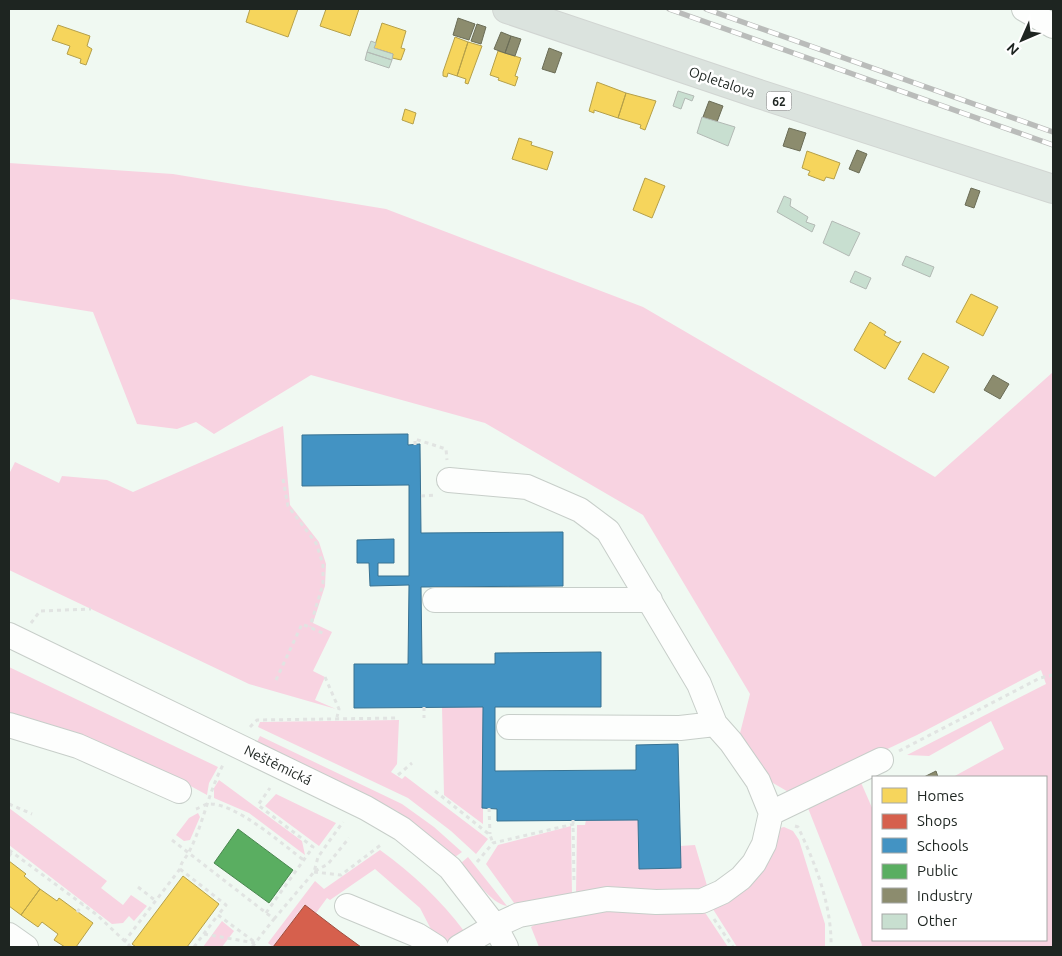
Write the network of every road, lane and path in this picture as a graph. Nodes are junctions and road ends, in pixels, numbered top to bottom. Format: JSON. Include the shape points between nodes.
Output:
{"nodes":[{"id":1,"x":507,"y":9,"type":"edge"},
{"id":2,"x":1024,"y":9,"type":"edge"},
{"id":3,"x":1053,"y":26,"type":"edge"},
{"id":4,"x":1053,"y":188,"type":"edge"},
{"id":5,"x":414,"y":444,"type":"dead end"},
{"id":6,"x":438,"y":447,"type":"dead end"},
{"id":7,"x":284,"y":479,"type":"dead end"},
{"id":8,"x":449,"y":480,"type":"dead end"},
{"id":9,"x":435,"y":600,"type":"dead end"},
{"id":10,"x":650,"y":600,"type":"junction"},
{"id":11,"x":91,"y":609,"type":"dead end"},
{"id":12,"x":31,"y":623,"type":"dead end"},
{"id":13,"x":310,"y":627,"type":"junction"},
{"id":14,"x":325,"y":634,"type":"dead end"},
{"id":15,"x":9,"y":635,"type":"edge"},
{"id":16,"x":1053,"y":675,"type":"edge"},
{"id":17,"x":325,"y":677,"type":"dead end"},
{"id":18,"x":276,"y":680,"type":"dead end"},
{"id":19,"x":424,"y":707,"type":"dead end"},
{"id":20,"x":337,"y":717,"type":"junction"},
{"id":21,"x":398,"y":718,"type":"dead end"},
{"id":22,"x":424,"y":718,"type":"dead end"},
{"id":23,"x":714,"y":724,"type":"junction"},
{"id":24,"x":9,"y":725,"type":"edge"},
{"id":25,"x":250,"y":727,"type":"dead end"},
{"id":26,"x":509,"y":727,"type":"dead end"},
{"id":27,"x":881,"y":760,"type":"joint"},
{"id":28,"x":412,"y":763,"type":"dead end"},
{"id":29,"x":223,"y":765,"type":"dead end"},
{"id":30,"x":398,"y":775,"type":"dead end"},
{"id":31,"x":270,"y":788,"type":"dead end"},
{"id":32,"x":180,"y":791,"type":"dead end"},
{"id":33,"x":435,"y":791,"type":"dead end"},
{"id":34,"x":9,"y":804,"type":"edge"},
{"id":35,"x":207,"y":804,"type":"junction"},
{"id":36,"x":489,"y":808,"type":"dead end"},
{"id":37,"x":196,"y":809,"type":"dead end"},
{"id":38,"x":771,"y":813,"type":"junction"},
{"id":39,"x":32,"y":814,"type":"dead end"},
{"id":40,"x":343,"y":822,"type":"dead end"},
{"id":41,"x":490,"y":835,"type":"junction"},
{"id":42,"x":349,"y":838,"type":"dead end"},
{"id":43,"x":172,"y":840,"type":"dead end"},
{"id":44,"x":493,"y":843,"type":"junction"},
{"id":45,"x":382,"y":844,"type":"dead end"},
{"id":46,"x":10,"y":851,"type":"edge"},
{"id":47,"x":189,"y":853,"type":"junction"},
{"id":48,"x":9,"y":856,"type":"edge"},
{"id":49,"x":305,"y":861,"type":"junction"},
{"id":50,"x":477,"y":862,"type":"dead end"},
{"id":51,"x":180,"y":869,"type":"junction"},
{"id":52,"x":314,"y":872,"type":"junction"},
{"id":53,"x":138,"y":887,"type":"dead end"},
{"id":54,"x":156,"y":901,"type":"junction"},
{"id":55,"x":702,"y":901,"type":"junction"},
{"id":56,"x":83,"y":904,"type":"junction"},
{"id":57,"x":573,"y":904,"type":"junction"},
{"id":58,"x":347,"y":906,"type":"dead end"},
{"id":59,"x":78,"y":912,"type":"dead end"},
{"id":60,"x":266,"y":913,"type":"junction"},
{"id":61,"x":218,"y":915,"type":"junction"},
{"id":62,"x":274,"y":919,"type":"junction"},
{"id":63,"x":495,"y":926,"type":"junction"},
{"id":64,"x":204,"y":934,"type":"junction"},
{"id":65,"x":9,"y":935,"type":"edge"},
{"id":66,"x":124,"y":942,"type":"junction"},
{"id":67,"x":256,"y":943,"type":"junction"},
{"id":68,"x":26,"y":947,"type":"edge"},
{"id":69,"x":131,"y":947,"type":"edge"},
{"id":70,"x":194,"y":947,"type":"edge"},
{"id":71,"x":252,"y":947,"type":"edge"},
{"id":72,"x":436,"y":947,"type":"edge"},
{"id":73,"x":460,"y":947,"type":"edge"},
{"id":74,"x":506,"y":947,"type":"edge"},
{"id":75,"x":733,"y":947,"type":"edge"},
{"id":76,"x":831,"y":947,"type":"edge"}],
"edges":[{"from":1,"to":4,"type":"main road","name":"Opletalova","number":"62"},
{"from":2,"to":3,"type":"street"},
{"from":5,"to":6,"type":"path","via":[[415,439]]},
{"from":7,"to":13,"type":"path","via":[[288,506],[316,543],[323,564],[323,584]]},
{"from":8,"to":10,"type":"street","via":[[527,487],[580,510],[608,531]]},
{"from":9,"to":10,"type":"street"},
{"from":10,"to":23,"type":"street","via":[[699,684]]},
{"from":11,"to":12,"type":"path","via":[[40,611]]},
{"from":13,"to":14,"type":"path"},
{"from":13,"to":18,"type":"path","via":[[302,624]]},
{"from":15,"to":63,"type":"street","name":"Neštěmická","via":[[366,808],[402,829],[450,868]]},
{"from":16,"to":27,"type":"path","via":[[1040,678]]},
{"from":17,"to":20,"type":"path","via":[[339,709]]},
{"from":19,"to":22,"type":"path"},
{"from":20,"to":21,"type":"path"},
{"from":20,"to":25,"type":"path","via":[[257,720]]},
{"from":23,"to":26,"type":"street","via":[[680,728]]},
{"from":23,"to":38,"type":"street","via":[[758,780]]},
{"from":24,"to":32,"type":"street","via":[[78,746]]},
{"from":27,"to":38,"type":"street"},
{"from":28,"to":30,"type":"path"},
{"from":29,"to":35,"type":"path"},
{"from":31,"to":49,"type":"path","via":[[258,804],[313,847]]},
{"from":33,"to":41,"type":"path"},
{"from":34,"to":39,"type":"path"},
{"from":35,"to":37,"type":"path"},
{"from":35,"to":47,"type":"path"},
{"from":35,"to":49,"type":"path","via":[[232,810],[247,818]]},
{"from":36,"to":41,"type":"path"},
{"from":38,"to":55,"type":"street","via":[[764,844],[754,863],[722,892]]},
{"from":38,"to":76,"type":"path","via":[[798,827],[811,856],[831,922]]},
{"from":40,"to":52,"type":"path","via":[[318,857]]},
{"from":41,"to":44,"type":"path"},
{"from":42,"to":52,"type":"path","via":[[328,864]]},
{"from":43,"to":47,"type":"path"},
{"from":44,"to":50,"type":"path"},
{"from":44,"to":57,"type":"path","via":[[573,822]]},
{"from":45,"to":52,"type":"path","via":[[341,875]]},
{"from":46,"to":48,"type":"path"},
{"from":46,"to":56,"type":"path"},
{"from":47,"to":51,"type":"path"},
{"from":47,"to":60,"type":"path"},
{"from":49,"to":60,"type":"path"},
{"from":51,"to":54,"type":"path"},
{"from":51,"to":61,"type":"path","via":[[226,905]]},
{"from":52,"to":62,"type":"path"},
{"from":53,"to":54,"type":"path"},
{"from":54,"to":66,"type":"path"},
{"from":55,"to":57,"type":"street","via":[[607,899]]},
{"from":55,"to":75,"type":"path"},
{"from":56,"to":59,"type":"path"},
{"from":56,"to":66,"type":"path"},
{"from":57,"to":63,"type":"street","via":[[518,915]]},
{"from":58,"to":72,"type":"street","via":[[417,935]]},
{"from":60,"to":62,"type":"path"},
{"from":61,"to":64,"type":"path"},
{"from":61,"to":67,"type":"path"},
{"from":62,"to":67,"type":"path"},
{"from":63,"to":73,"type":"street"},
{"from":63,"to":74,"type":"street","name":"Neštěmická"},
{"from":64,"to":67,"type":"path"},
{"from":64,"to":70,"type":"path"},
{"from":65,"to":68,"type":"street"},
{"from":66,"to":69,"type":"path"},
{"from":67,"to":71,"type":"path"}]}
